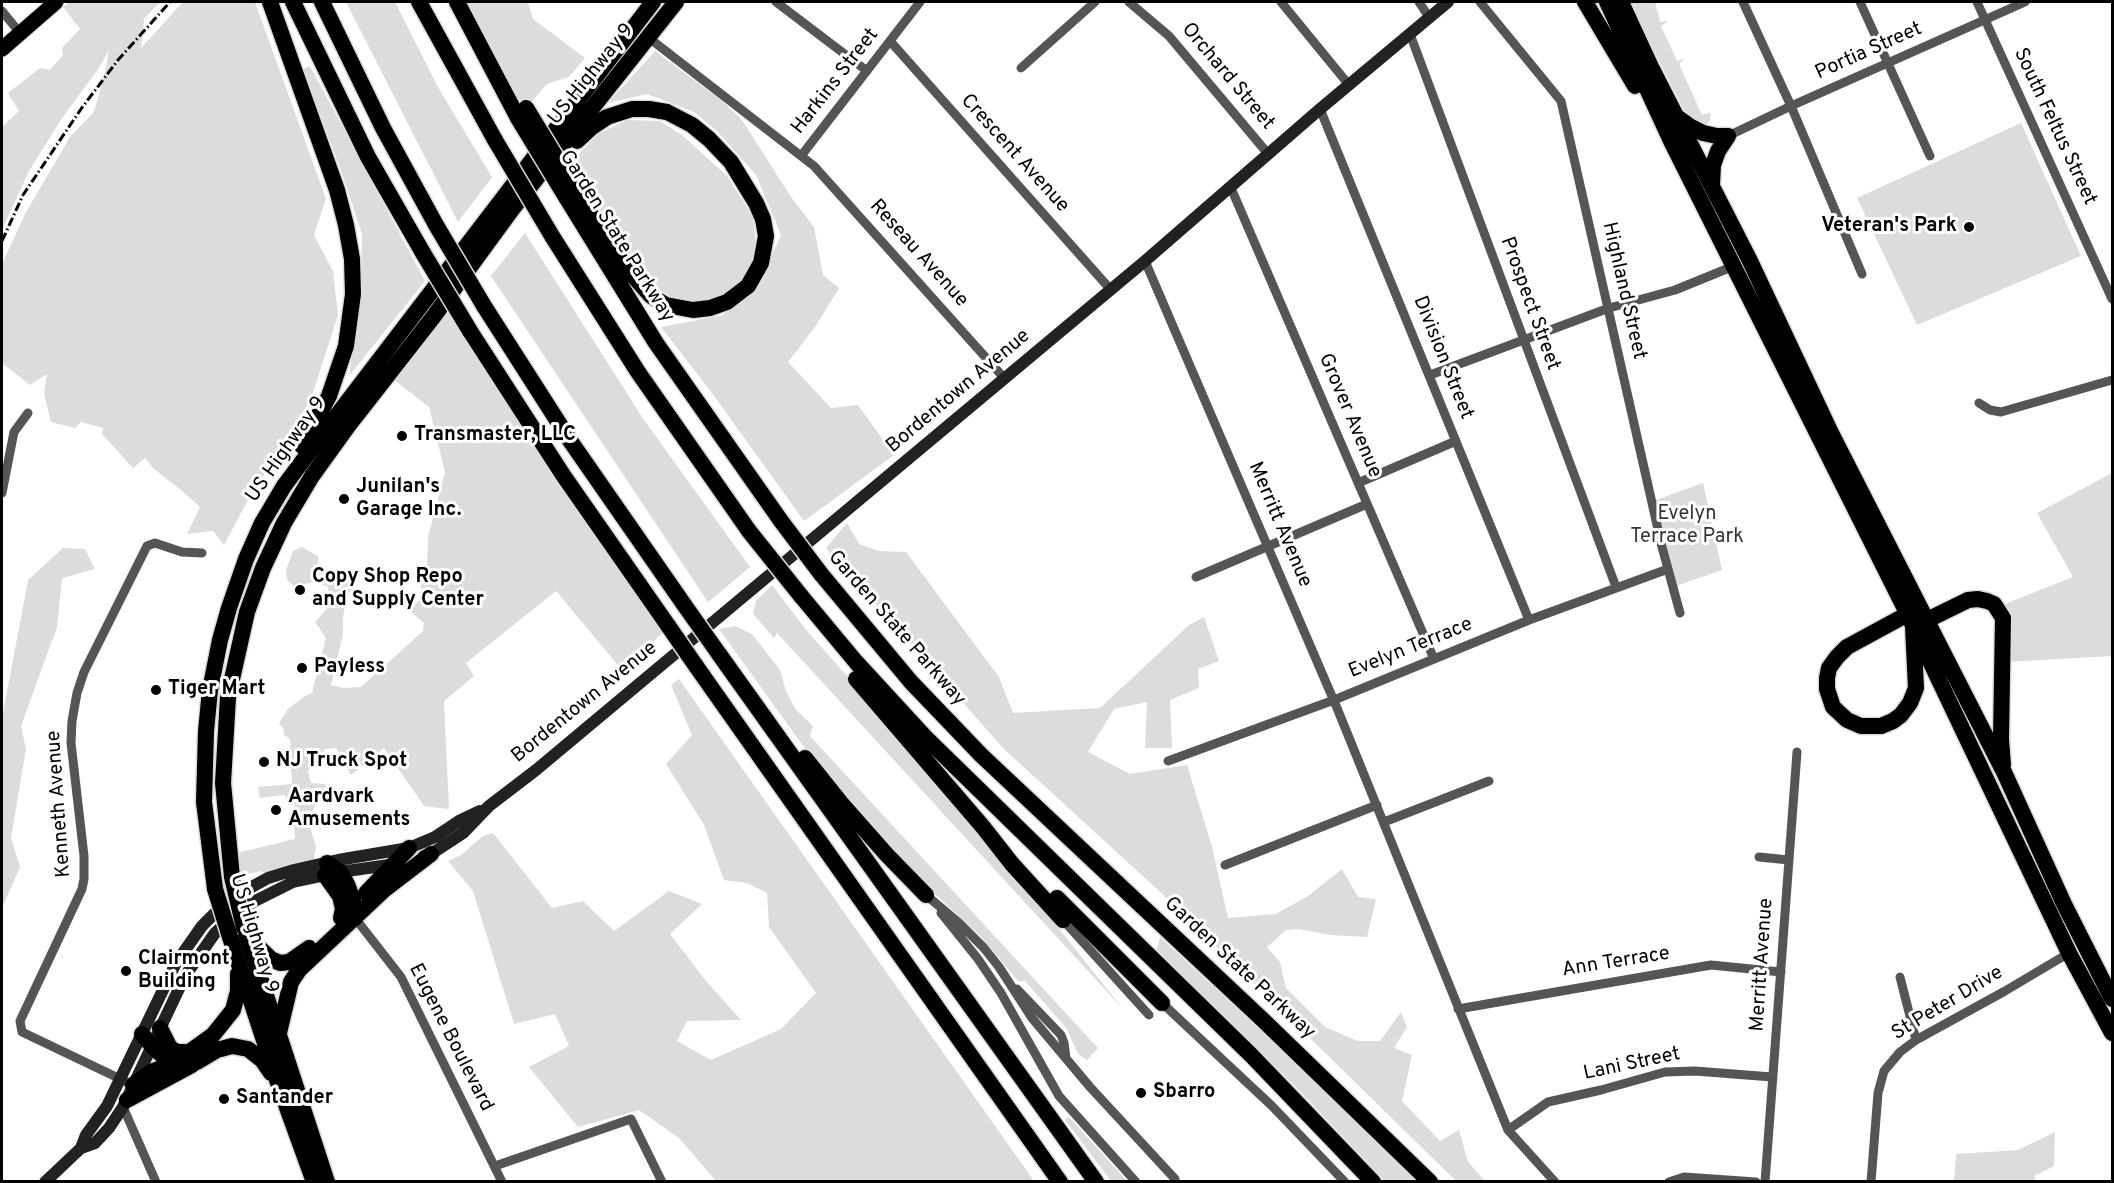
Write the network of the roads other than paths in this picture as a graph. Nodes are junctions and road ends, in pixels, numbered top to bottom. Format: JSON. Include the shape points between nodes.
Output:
{"nodes":[{"id":1,"x":56,"y":2,"type":"edge"},
{"id":2,"x":270,"y":2,"type":"edge"},
{"id":3,"x":293,"y":2,"type":"edge"},
{"id":4,"x":322,"y":2,"type":"edge"},
{"id":5,"x":419,"y":2,"type":"edge"},
{"id":6,"x":457,"y":2,"type":"edge"},
{"id":7,"x":653,"y":2,"type":"edge"},
{"id":8,"x":676,"y":2,"type":"edge"},
{"id":9,"x":776,"y":2,"type":"edge"},
{"id":10,"x":921,"y":2,"type":"edge"},
{"id":11,"x":1095,"y":2,"type":"edge"},
{"id":12,"x":1129,"y":2,"type":"edge"},
{"id":13,"x":1281,"y":2,"type":"edge"},
{"id":14,"x":1419,"y":2,"type":"edge"},
{"id":15,"x":1448,"y":2,"type":"edge"},
{"id":16,"x":1480,"y":2,"type":"edge"},
{"id":17,"x":1585,"y":2,"type":"edge"},
{"id":18,"x":1606,"y":2,"type":"edge"},
{"id":19,"x":1621,"y":2,"type":"edge"},
{"id":20,"x":1743,"y":2,"type":"edge"},
{"id":21,"x":1860,"y":2,"type":"edge"},
{"id":22,"x":1977,"y":2,"type":"edge"},
{"id":23,"x":2025,"y":2,"type":"edge"},
{"id":24,"x":2,"y":11,"type":"edge"},
{"id":25,"x":1429,"y":17,"type":"junction"},
{"id":26,"x":1985,"y":19,"type":"junction"},
{"id":27,"x":20,"y":33,"type":"junction"},
{"id":28,"x":1410,"y":34,"type":"junction"},
{"id":29,"x":649,"y":38,"type":"junction"},
{"id":30,"x":890,"y":41,"type":"junction"},
{"id":31,"x":2,"y":49,"type":"edge"},
{"id":32,"x":1888,"y":63,"type":"junction"},
{"id":33,"x":1021,"y":68,"type":"dead end"},
{"id":34,"x":867,"y":71,"type":"junction"},
{"id":35,"x":1349,"y":84,"type":"junction"},
{"id":36,"x":1791,"y":106,"type":"junction"},
{"id":37,"x":1320,"y":110,"type":"junction"},
{"id":38,"x":1676,"y":116,"type":"junction"},
{"id":39,"x":1728,"y":136,"type":"junction"},
{"id":40,"x":1671,"y":141,"type":"junction"},
{"id":41,"x":1269,"y":155,"type":"junction"},
{"id":42,"x":801,"y":156,"type":"junction"},
{"id":43,"x":1930,"y":156,"type":"dead end"},
{"id":44,"x":1231,"y":188,"type":"junction"},
{"id":45,"x":1712,"y":189,"type":"junction"},
{"id":46,"x":570,"y":192,"type":"junction"},
{"id":47,"x":1145,"y":261,"type":"junction"},
{"id":48,"x":1734,"y":266,"type":"junction"},
{"id":49,"x":470,"y":268,"type":"junction"},
{"id":50,"x":1862,"y":274,"type":"dead end"},
{"id":51,"x":1111,"y":290,"type":"junction"},
{"id":52,"x":2112,"y":299,"type":"edge"},
{"id":53,"x":1609,"y":308,"type":"junction"},
{"id":54,"x":1523,"y":340,"type":"junction"},
{"id":55,"x":1430,"y":375,"type":"junction"},
{"id":56,"x":1005,"y":379,"type":"junction"},
{"id":57,"x":2112,"y":380,"type":"edge"},
{"id":58,"x":1979,"y":403,"type":"dead end"},
{"id":59,"x":28,"y":413,"type":"dead end"},
{"id":60,"x":1456,"y":441,"type":"junction"},
{"id":61,"x":1358,"y":483,"type":"junction"},
{"id":62,"x":284,"y":486,"type":"junction"},
{"id":63,"x":2,"y":493,"type":"edge"},
{"id":64,"x":1367,"y":504,"type":"junction"},
{"id":65,"x":1269,"y":545,"type":"junction"},
{"id":66,"x":202,"y":553,"type":"dead end"},
{"id":67,"x":1668,"y":569,"type":"junction"},
{"id":68,"x":1196,"y":577,"type":"dead end"},
{"id":69,"x":1616,"y":587,"type":"junction"},
{"id":70,"x":801,"y":596,"type":"junction"},
{"id":71,"x":1680,"y":613,"type":"dead end"},
{"id":72,"x":1917,"y":617,"type":"junction"},
{"id":73,"x":1529,"y":620,"type":"junction"},
{"id":74,"x":1434,"y":659,"type":"junction"},
{"id":75,"x":1334,"y":700,"type":"junction"},
{"id":76,"x":757,"y":707,"type":"junction"},
{"id":77,"x":1797,"y":752,"type":"dead end"},
{"id":78,"x":1168,"y":761,"type":"dead end"},
{"id":79,"x":2004,"y":772,"type":"junction"},
{"id":80,"x":1489,"y":781,"type":"dead end"},
{"id":81,"x":1377,"y":805,"type":"junction"},
{"id":82,"x":489,"y":806,"type":"junction"},
{"id":83,"x":1384,"y":822,"type":"junction"},
{"id":84,"x":983,"y":826,"type":"junction"},
{"id":85,"x":409,"y":848,"type":"junction"},
{"id":86,"x":431,"y":854,"type":"junction"},
{"id":87,"x":1759,"y":857,"type":"dead end"},
{"id":88,"x":1789,"y":860,"type":"junction"},
{"id":89,"x":394,"y":864,"type":"junction"},
{"id":90,"x":1225,"y":865,"type":"dead end"},
{"id":91,"x":330,"y":870,"type":"junction"},
{"id":92,"x":926,"y":895,"type":"junction"},
{"id":93,"x":350,"y":914,"type":"junction"},
{"id":94,"x":1063,"y":920,"type":"joint"},
{"id":95,"x":240,"y":933,"type":"junction"},
{"id":96,"x":2069,"y":953,"type":"junction"},
{"id":97,"x":239,"y":962,"type":"junction"},
{"id":98,"x":1781,"y":972,"type":"junction"},
{"id":99,"x":1900,"y":977,"type":"dead end"},
{"id":100,"x":2112,"y":999,"type":"edge"},
{"id":101,"x":1162,"y":1003,"type":"joint"},
{"id":102,"x":1458,"y":1009,"type":"junction"},
{"id":103,"x":1149,"y":1015,"type":"dead end"},
{"id":104,"x":160,"y":1028,"type":"junction"},
{"id":105,"x":2112,"y":1033,"type":"edge"},
{"id":106,"x":278,"y":1034,"type":"junction"},
{"id":107,"x":147,"y":1040,"type":"junction"},
{"id":108,"x":1916,"y":1040,"type":"junction"},
{"id":109,"x":195,"y":1056,"type":"junction"},
{"id":110,"x":174,"y":1063,"type":"junction"},
{"id":111,"x":1772,"y":1077,"type":"junction"},
{"id":112,"x":277,"y":1080,"type":"junction"},
{"id":113,"x":126,"y":1092,"type":"junction"},
{"id":114,"x":1508,"y":1130,"type":"junction"},
{"id":115,"x":81,"y":1148,"type":"junction"},
{"id":116,"x":495,"y":1166,"type":"junction"},
{"id":117,"x":1175,"y":1179,"type":"dead end"},
{"id":118,"x":45,"y":1182,"type":"edge"},
{"id":119,"x":156,"y":1182,"type":"edge"},
{"id":120,"x":314,"y":1182,"type":"edge"},
{"id":121,"x":327,"y":1182,"type":"edge"},
{"id":122,"x":502,"y":1182,"type":"edge"},
{"id":123,"x":662,"y":1182,"type":"edge"},
{"id":124,"x":1060,"y":1182,"type":"edge"},
{"id":125,"x":1096,"y":1182,"type":"edge"},
{"id":126,"x":1136,"y":1182,"type":"edge"},
{"id":127,"x":1345,"y":1182,"type":"edge"},
{"id":128,"x":1373,"y":1182,"type":"edge"},
{"id":129,"x":1430,"y":1182,"type":"edge"},
{"id":130,"x":1555,"y":1182,"type":"edge"},
{"id":131,"x":1669,"y":1182,"type":"edge"},
{"id":132,"x":1756,"y":1182,"type":"edge"},
{"id":133,"x":1765,"y":1182,"type":"edge"},
{"id":134,"x":1871,"y":1182,"type":"edge"}],
"edges":[{"from":1,"to":27,"type":"main road"},
{"from":2,"to":62,"type":"highway","via":[[337,190],[353,277],[349,329],[335,380]]},
{"from":3,"to":124,"type":"highway","bridge":true,"via":[[368,157],[470,331],[563,475]]},
{"from":4,"to":76,"type":"highway","bridge":true,"via":[[373,108],[484,306],[552,414]]},
{"from":5,"to":70,"type":"highway","bridge":true,"via":[[495,140],[638,372],[749,531]]},
{"from":6,"to":46,"type":"highway","bridge":true},
{"from":7,"to":62,"type":"highway","name":"US Highway 9"},
{"from":8,"to":29,"type":"highway","name":"US Highway 9"},
{"from":9,"to":34,"type":"street"},
{"from":10,"to":30,"type":"street","name":"Harkins Street"},
{"from":11,"to":33,"type":"street"},
{"from":12,"to":41,"type":"street","name":"Orchard Street","via":[[1169,36]]},
{"from":13,"to":35,"type":"street"},
{"from":14,"to":25,"type":"street"},
{"from":15,"to":25,"type":"street","name":"Bordentown Avenue"},
{"from":16,"to":53,"type":"street","name":"Highland Street","via":[[1561,101]]},
{"from":17,"to":40,"type":"highway","via":[[1649,112]]},
{"from":18,"to":40,"type":"highway"},
{"from":19,"to":38,"type":"highway"},
{"from":20,"to":36,"type":"street"},
{"from":21,"to":32,"type":"street"},
{"from":22,"to":26,"type":"street","name":"South Feltus Street"},
{"from":23,"to":26,"type":"street","name":"Portia Street"},
{"from":24,"to":27,"type":"street"},
{"from":25,"to":28,"type":"street","name":"Bordentown Avenue"},
{"from":26,"to":32,"type":"street","name":"Portia Street"},
{"from":26,"to":52,"type":"street","name":"South Feltus Street"},
{"from":27,"to":31,"type":"main road"},
{"from":28,"to":35,"type":"street","name":"Bordentown Avenue"},
{"from":28,"to":54,"type":"street","name":"Prospect Street"},
{"from":29,"to":42,"type":"street","name":"Reseau Avenue"},
{"from":29,"to":49,"type":"highway","name":"US Highway 9"},
{"from":30,"to":34,"type":"street","name":"Harkins Street"},
{"from":30,"to":51,"type":"street","name":"Crescent Avenue"},
{"from":32,"to":36,"type":"street","name":"Portia Street"},
{"from":32,"to":43,"type":"street"},
{"from":34,"to":42,"type":"street","name":"Harkins Street"},
{"from":35,"to":37,"type":"street","name":"Bordentown Avenue"},
{"from":36,"to":39,"type":"street","name":"Portia Street"},
{"from":36,"to":50,"type":"street"},
{"from":37,"to":41,"type":"street","name":"Bordentown Avenue"},
{"from":37,"to":55,"type":"street","name":"Division Street"},
{"from":38,"to":39,"type":"highway","via":[[1703,133]]},
{"from":38,"to":45,"type":"highway"},
{"from":39,"to":45,"type":"highway","via":[[1713,165]]},
{"from":40,"to":48,"type":"highway"},
{"from":41,"to":44,"type":"street","name":"Bordentown Avenue"},
{"from":42,"to":56,"type":"street","name":"Reseau Avenue","via":[[832,184]]},
{"from":44,"to":47,"type":"street","name":"Bordentown Avenue"},
{"from":44,"to":61,"type":"street","name":"Grover Avenue"},
{"from":45,"to":72,"type":"highway","via":[[1750,261]]},
{"from":46,"to":49,"type":"highway","via":[[633,276],[651,296],[666,305],[693,310],[719,306],[741,292],[761,263],[766,236],[763,219],[751,191],[731,162],[683,120],[667,112],[641,109],[615,114],[584,134],[521,216]]},
{"from":46,"to":129,"type":"highway","name":"Garden State Parkway","bridge":true,"via":[[650,333],[733,455],[821,574],[903,673],[981,755]]},
{"from":47,"to":51,"type":"street","name":"Bordentown Avenue"},
{"from":47,"to":65,"type":"street","name":"Merritt Avenue"},
{"from":48,"to":53,"type":"street","via":[[1675,290]]},
{"from":48,"to":72,"type":"highway"},
{"from":49,"to":95,"type":"highway","name":"US Highway 9","bridge":true,"via":[[312,476],[284,523],[249,606],[236,652],[226,717],[223,783]]},
{"from":51,"to":56,"type":"street","name":"Bordentown Avenue"},
{"from":53,"to":54,"type":"street"},
{"from":53,"to":67,"type":"street","name":"Highland Street"},
{"from":54,"to":55,"type":"street"},
{"from":54,"to":69,"type":"street","name":"Prospect Street"},
{"from":55,"to":60,"type":"street","name":"Division Street"},
{"from":56,"to":82,"type":"street","name":"Bordentown Avenue"},
{"from":57,"to":58,"type":"street","via":[[2001,412]]},
{"from":59,"to":63,"type":"street","via":[[14,432]]},
{"from":60,"to":61,"type":"street"},
{"from":60,"to":73,"type":"street","name":"Division Street"},
{"from":61,"to":64,"type":"street","name":"Grover Avenue"},
{"from":62,"to":95,"type":"highway","name":"US Highway 9","bridge":true,"via":[[262,523],[224,624],[206,731],[204,792],[215,889]]},
{"from":64,"to":65,"type":"street"},
{"from":64,"to":74,"type":"street","name":"Grover Avenue"},
{"from":65,"to":68,"type":"street"},
{"from":65,"to":75,"type":"street","name":"Merritt Avenue"},
{"from":66,"to":113,"type":"street","name":"Kenneth Avenue","via":[[182,552],[155,543],[147,546],[84,672],[71,733],[84,879],[20,1021],[22,1032]]},
{"from":67,"to":69,"type":"street","name":"Evelyn Terrace"},
{"from":67,"to":71,"type":"street","name":"Highland Street"},
{"from":69,"to":73,"type":"street","name":"Evelyn Terrace"},
{"from":70,"to":84,"type":"highway","via":[[839,658]]},
{"from":70,"to":128,"type":"highway","via":[[933,745],[1227,1031]]},
{"from":72,"to":72,"type":"highway","via":[[1916,688],[1901,715],[1881,726],[1870,727],[1839,714],[1829,698],[1827,678],[1837,657],[1847,647]]},
{"from":72,"to":79,"type":"highway"},
{"from":72,"to":79,"type":"highway","via":[[1978,599],[1994,604],[2003,618]]},
{"from":72,"to":96,"type":"highway"},
{"from":73,"to":74,"type":"street","name":"Evelyn Terrace"},
{"from":74,"to":75,"type":"street","name":"Evelyn Terrace"},
{"from":75,"to":78,"type":"street","name":"Evelyn Terrace"},
{"from":75,"to":81,"type":"street","name":"Merritt Avenue"},
{"from":76,"to":92,"type":"highway"},
{"from":76,"to":125,"type":"highway"},
{"from":77,"to":88,"type":"street","name":"Merritt Avenue"},
{"from":79,"to":100,"type":"highway"},
{"from":80,"to":83,"type":"street"},
{"from":81,"to":83,"type":"street","name":"Merritt Avenue"},
{"from":81,"to":90,"type":"street"},
{"from":82,"to":85,"type":"street","name":"Bordentown Avenue"},
{"from":82,"to":86,"type":"street","name":"Bordentown Avenue","via":[[463,833]]},
{"from":83,"to":102,"type":"street"},
{"from":84,"to":94,"type":"highway"},
{"from":84,"to":101,"type":"highway"},
{"from":85,"to":89,"type":"highway"},
{"from":85,"to":91,"type":"street","name":"Bordentown Avenue"},
{"from":86,"to":89,"type":"street","name":"Bordentown Avenue"},
{"from":86,"to":93,"type":"highway"},
{"from":87,"to":88,"type":"street"},
{"from":88,"to":98,"type":"street","name":"Merritt Avenue"},
{"from":89,"to":91,"type":"street","name":"Bordentown Avenue"},
{"from":89,"to":93,"type":"highway"},
{"from":91,"to":93,"type":"highway","via":[[343,909]]},
{"from":91,"to":104,"type":"street","name":"Bordentown Avenue","via":[[293,882],[255,901],[214,933],[185,976]]},
{"from":91,"to":107,"type":"street","name":"Bordentown Avenue","via":[[268,878],[228,900],[201,926],[176,963]]},
{"from":92,"to":117,"type":"street","via":[[975,938],[1008,981],[1061,1035],[1066,1058]]},
{"from":92,"to":126,"type":"street","via":[[989,975],[1059,1096]]},
{"from":93,"to":95,"type":"highway","via":[[289,962],[271,959]]},
{"from":93,"to":106,"type":"highway","via":[[291,982]]},
{"from":93,"to":116,"type":"street","name":"Eugene Boulevard","via":[[401,977]]},
{"from":94,"to":103,"type":"street"},
{"from":95,"to":97,"type":"highway","name":"US Highway 9"},
{"from":95,"to":106,"type":"highway","name":"US Highway 9"},
{"from":96,"to":105,"type":"highway"},
{"from":96,"to":108,"type":"street","name":"St Peter Drive"},
{"from":97,"to":109,"type":"highway","via":[[233,1010]]},
{"from":97,"to":112,"type":"highway","name":"US Highway 9"},
{"from":98,"to":102,"type":"street","name":"Ann Terrace","via":[[1711,965]]},
{"from":98,"to":111,"type":"street","name":"Merritt Avenue"},
{"from":99,"to":108,"type":"street"},
{"from":101,"to":127,"type":"street","via":[[1272,1106]]},
{"from":102,"to":114,"type":"street"},
{"from":104,"to":107,"type":"street","name":"Bordentown Avenue"},
{"from":104,"to":109,"type":"highway","via":[[170,1048]]},
{"from":106,"to":121,"type":"highway","name":"US Highway 9"},
{"from":107,"to":110,"type":"highway"},
{"from":107,"to":113,"type":"street","name":"Bordentown Avenue"},
{"from":108,"to":134,"type":"street","name":"St Peter Drive","via":[[1884,1071],[1878,1093]]},
{"from":109,"to":110,"type":"highway"},
{"from":109,"to":112,"type":"highway","via":[[232,1046],[248,1049]]},
{"from":109,"to":113,"type":"highway"},
{"from":110,"to":113,"type":"highway","via":[[151,1072]]},
{"from":111,"to":114,"type":"street","name":"Lani Street","via":[[1665,1072],[1548,1102]]},
{"from":111,"to":133,"type":"street","name":"Merritt Avenue"},
{"from":112,"to":120,"type":"highway","name":"US Highway 9"},
{"from":113,"to":115,"type":"street","name":"Bordentown Avenue","via":[[107,1106]]},
{"from":113,"to":115,"type":"street","name":"Bordentown Avenue","via":[[108,1128],[95,1143]]},
{"from":113,"to":119,"type":"street"},
{"from":114,"to":130,"type":"street"},
{"from":115,"to":118,"type":"street","name":"Bordentown Avenue"},
{"from":116,"to":122,"type":"street","name":"Eugene Boulevard"},
{"from":116,"to":123,"type":"street","via":[[631,1119]]},
{"from":131,"to":132,"type":"street","via":[[1684,1177]]}]}
